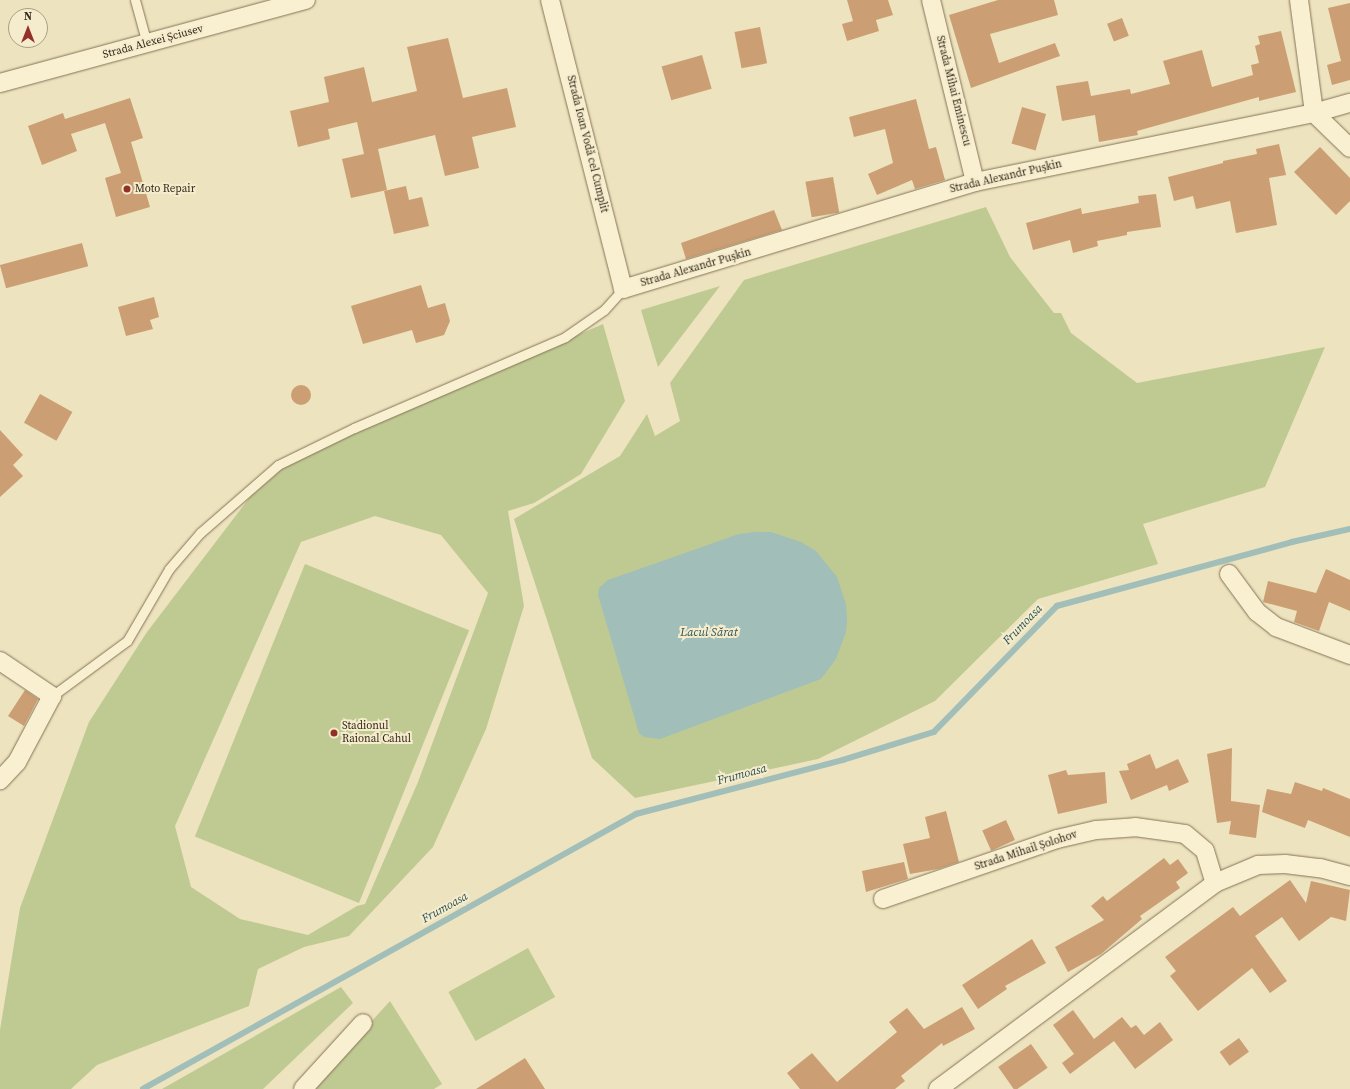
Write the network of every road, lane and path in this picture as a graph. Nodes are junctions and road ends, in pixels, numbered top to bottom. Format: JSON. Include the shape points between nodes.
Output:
{"nodes":[{"id":1,"x":135,"y":0,"type":"edge"},
{"id":2,"x":306,"y":0,"type":"edge"},
{"id":3,"x":550,"y":0,"type":"edge"},
{"id":4,"x":931,"y":0,"type":"edge"},
{"id":5,"x":1299,"y":0,"type":"edge"},
{"id":6,"x":147,"y":44,"type":"junction"},
{"id":7,"x":0,"y":83,"type":"edge"},
{"id":8,"x":1350,"y":103,"type":"edge"},
{"id":9,"x":1314,"y":113,"type":"junction"},
{"id":10,"x":1350,"y":148,"type":"edge"},
{"id":11,"x":975,"y":182,"type":"junction"},
{"id":12,"x":623,"y":289,"type":"junction"},
{"id":13,"x":1229,"y":574,"type":"dead end"},
{"id":14,"x":1350,"y":655,"type":"edge"},
{"id":15,"x":0,"y":661,"type":"edge"},
{"id":16,"x":52,"y":696,"type":"junction"},
{"id":17,"x":0,"y":780,"type":"edge"},
{"id":18,"x":1350,"y":876,"type":"edge"},
{"id":19,"x":1215,"y":883,"type":"junction"},
{"id":20,"x":883,"y":899,"type":"dead end"},
{"id":21,"x":363,"y":1023,"type":"dead end"},
{"id":22,"x":303,"y":1089,"type":"edge"},
{"id":23,"x":938,"y":1089,"type":"edge"}],
"edges":[{"from":1,"to":6,"type":"lane"},
{"from":2,"to":6,"type":"street","name":"Strada Alexei Șciusev"},
{"from":3,"to":12,"type":"street","name":"Strada Ioan Vodă cel Cumplit"},
{"from":4,"to":11,"type":"street","name":"Strada Mihai Eminescu"},
{"from":5,"to":9,"type":"street"},
{"from":6,"to":7,"type":"street","name":"Strada Alexei Șciusev"},
{"from":8,"to":9,"type":"street","name":"Strada Alexandr Pușkin"},
{"from":9,"to":10,"type":"street"},
{"from":9,"to":11,"type":"street","name":"Strada Alexandr Pușkin"},
{"from":11,"to":12,"type":"street","name":"Strada Alexandr Pușkin"},
{"from":12,"to":16,"type":"lane","via":[[604,310],[565,337],[354,428],[278,464],[200,533],[169,568],[127,641]]},
{"from":13,"to":14,"type":"street","via":[[1257,612],[1276,627]]},
{"from":15,"to":16,"type":"street"},
{"from":16,"to":17,"type":"street","via":[[17,762]]},
{"from":18,"to":19,"type":"street","via":[[1320,868],[1285,864],[1258,865]]},
{"from":19,"to":20,"type":"street","name":"Strada Mihail Șolohov","via":[[1205,852],[1185,834],[1135,827],[1096,830],[1057,839]]},
{"from":19,"to":23,"type":"street"},
{"from":21,"to":22,"type":"street"}]}
